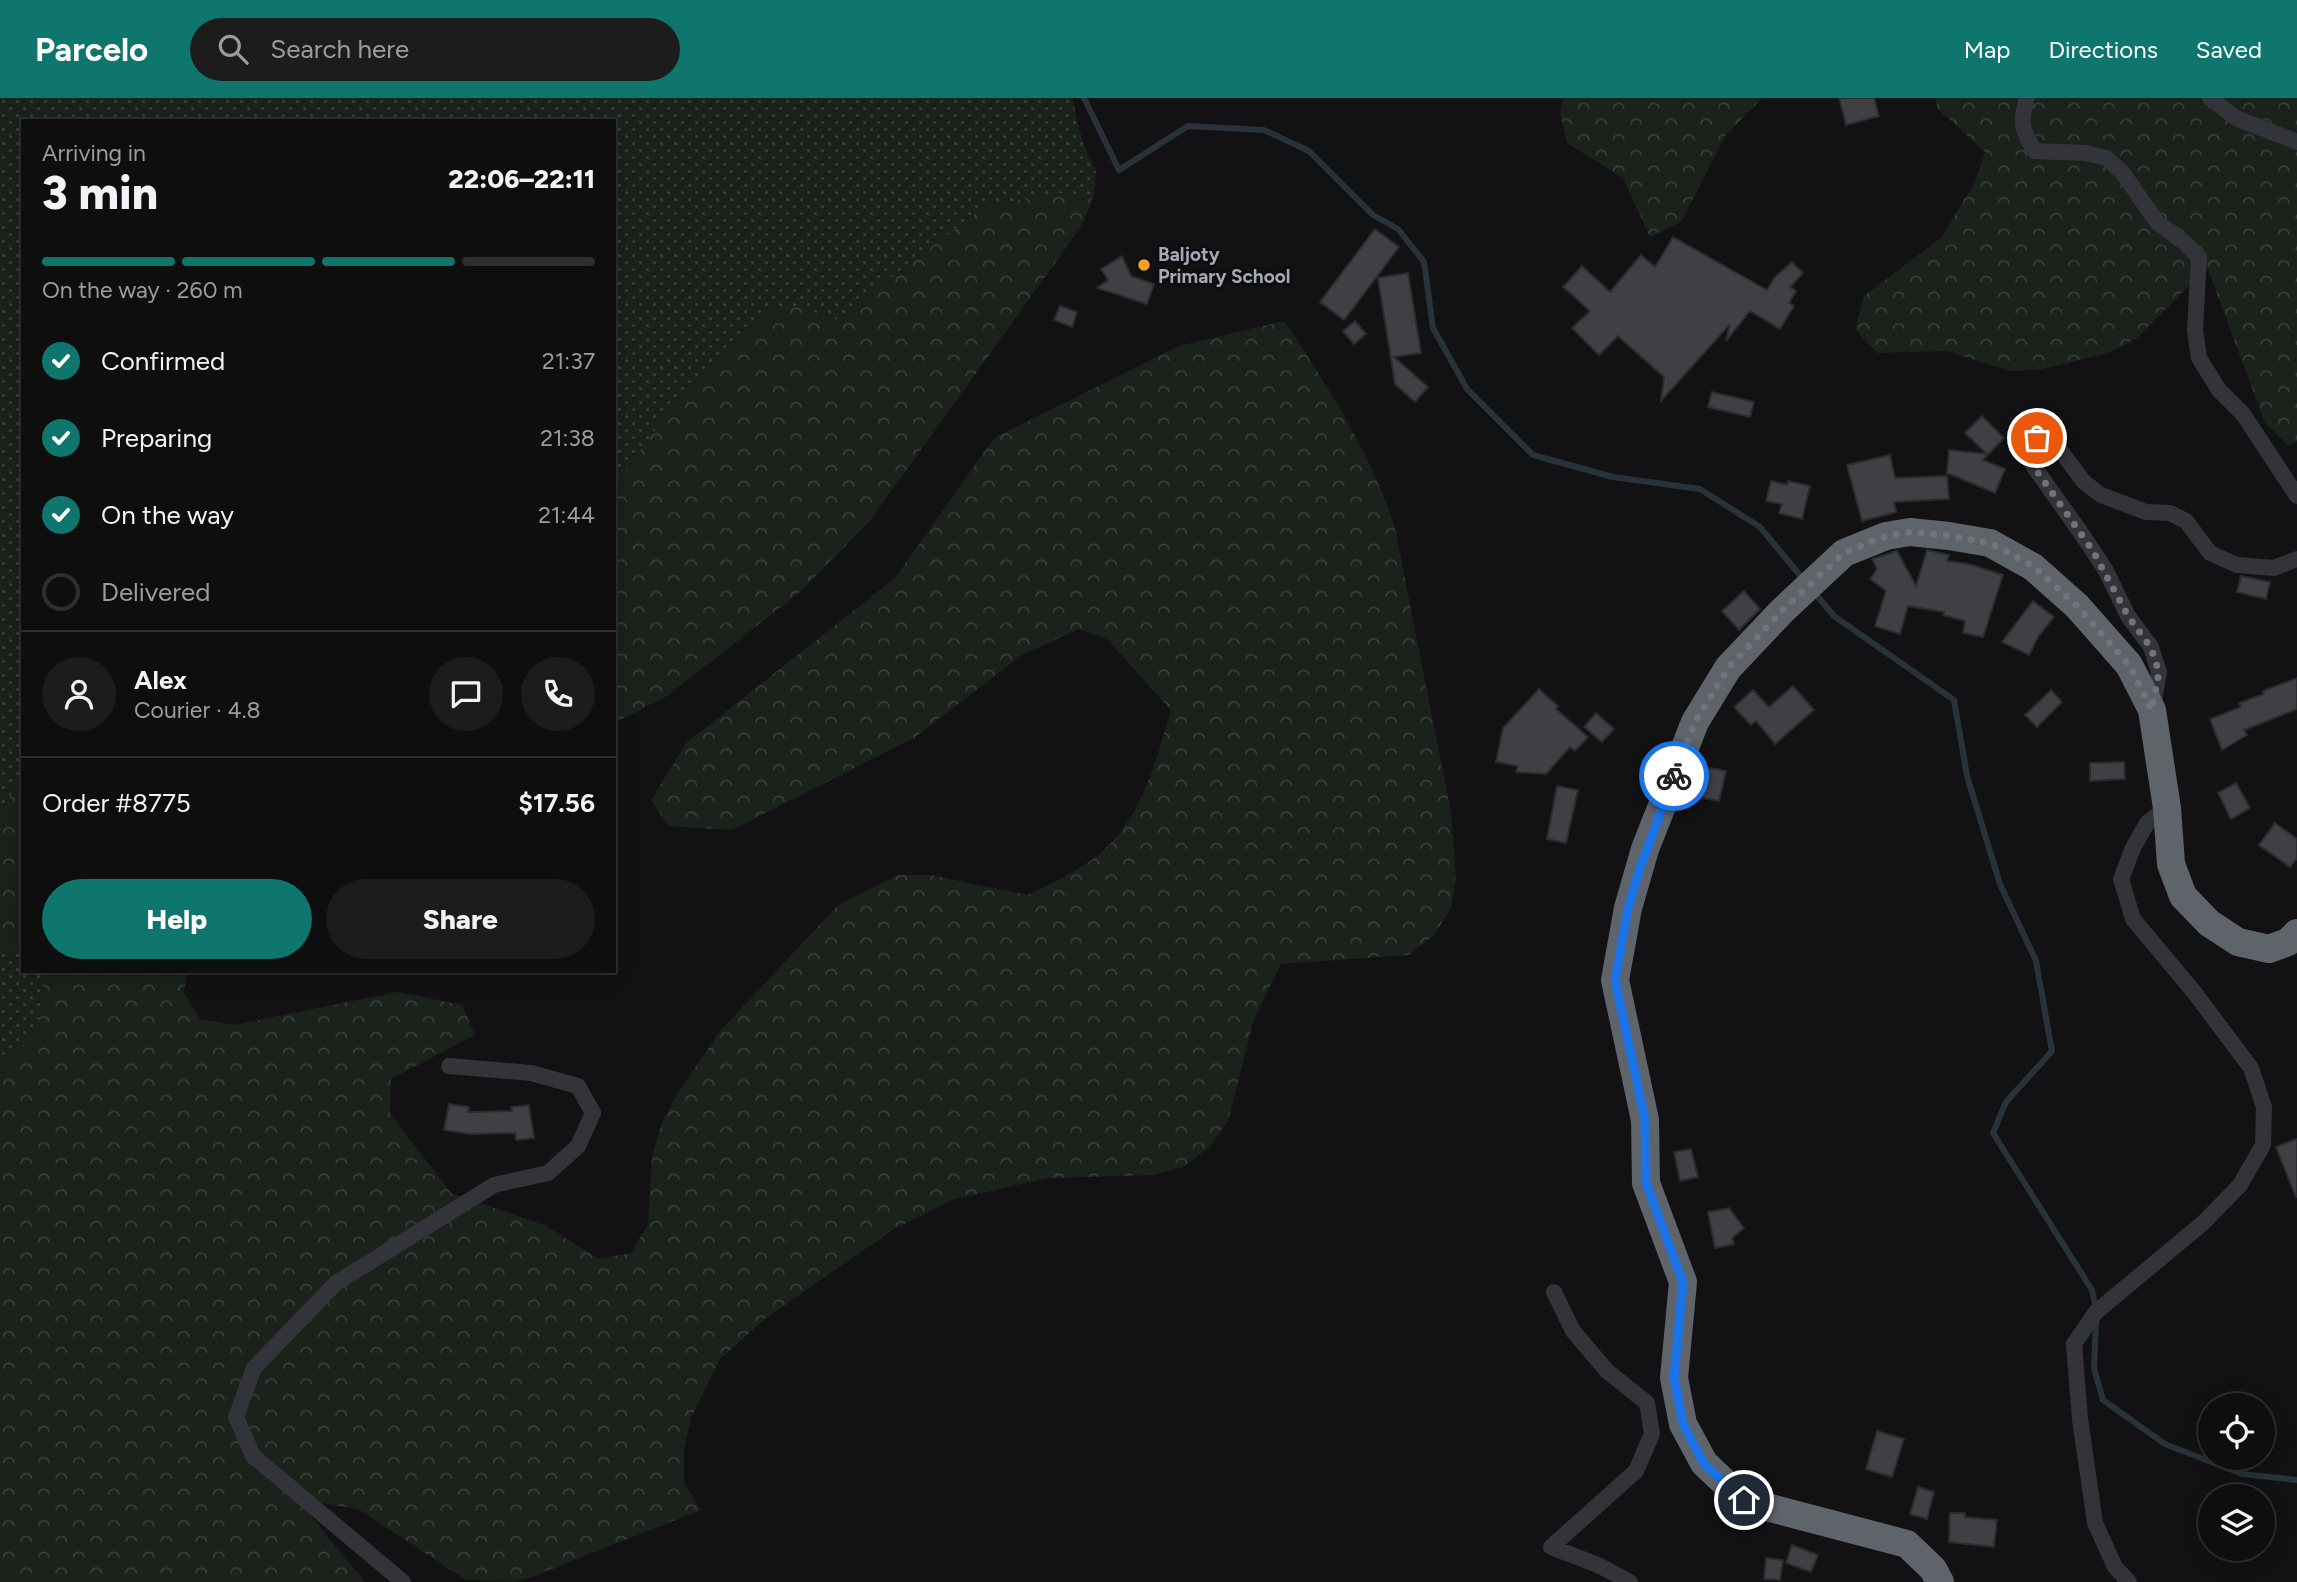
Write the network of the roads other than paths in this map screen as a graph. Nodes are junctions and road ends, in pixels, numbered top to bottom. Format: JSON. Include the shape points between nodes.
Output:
{"nodes":[{"id":1,"x":2027,"y":98,"type":"edge"},
{"id":2,"x":2210,"y":98,"type":"edge"},
{"id":3,"x":2297,"y":142,"type":"edge"},
{"id":4,"x":2297,"y":496,"type":"edge"},
{"id":5,"x":2297,"y":559,"type":"edge"},
{"id":6,"x":2152,"y":710,"type":"junction"},
{"id":7,"x":2167,"y":808,"type":"junction"},
{"id":8,"x":2297,"y":933,"type":"edge"},
{"id":9,"x":449,"y":1066,"type":"dead end"},
{"id":10,"x":1554,"y":1292,"type":"dead end"},
{"id":11,"x":402,"y":1582,"type":"edge"},
{"id":12,"x":1630,"y":1582,"type":"edge"},
{"id":13,"x":1940,"y":1582,"type":"edge"},
{"id":14,"x":2129,"y":1582,"type":"edge"}],
"edges":[{"from":1,"to":4,"type":"street","via":[[2023,132],[2035,151],[2106,158],[2122,172],[2157,222],[2199,257],[2195,330],[2199,358],[2219,390],[2244,414]]},
{"from":2,"to":3,"type":"street","via":[[2236,118]]},
{"from":5,"to":6,"type":"street","via":[[2274,568],[2237,565],[2210,553],[2186,521],[2101,495],[2084,482],[2048,437],[2030,444],[2032,464],[2093,551],[2151,648],[2159,672]]},
{"from":6,"to":7,"type":"highway"},
{"from":6,"to":13,"type":"highway","via":[[2129,665],[2077,606],[2033,566],[1990,543],[1910,532],[1886,536],[1844,553],[1728,668],[1695,722],[1645,849],[1628,908],[1615,980],[1645,1120],[1646,1183],[1683,1282],[1674,1378],[1683,1424],[1704,1464],[1744,1500],[1906,1544]]},
{"from":7,"to":8,"type":"highway","via":[[2171,864],[2183,896],[2209,923],[2238,942],[2269,949]]},
{"from":7,"to":14,"type":"street","via":[[2147,823],[2122,879],[2133,919],[2250,1068],[2264,1107],[2263,1145],[2239,1185],[2203,1223],[2096,1312],[2074,1344],[2095,1523],[2115,1567]]},
{"from":9,"to":11,"type":"street","via":[[531,1073],[578,1086],[593,1113],[578,1146],[548,1173],[494,1185],[336,1283],[254,1368],[236,1417],[253,1456]]},
{"from":10,"to":12,"type":"street","via":[[1573,1331],[1607,1371],[1647,1403],[1652,1434],[1636,1471],[1551,1547]]}]}
